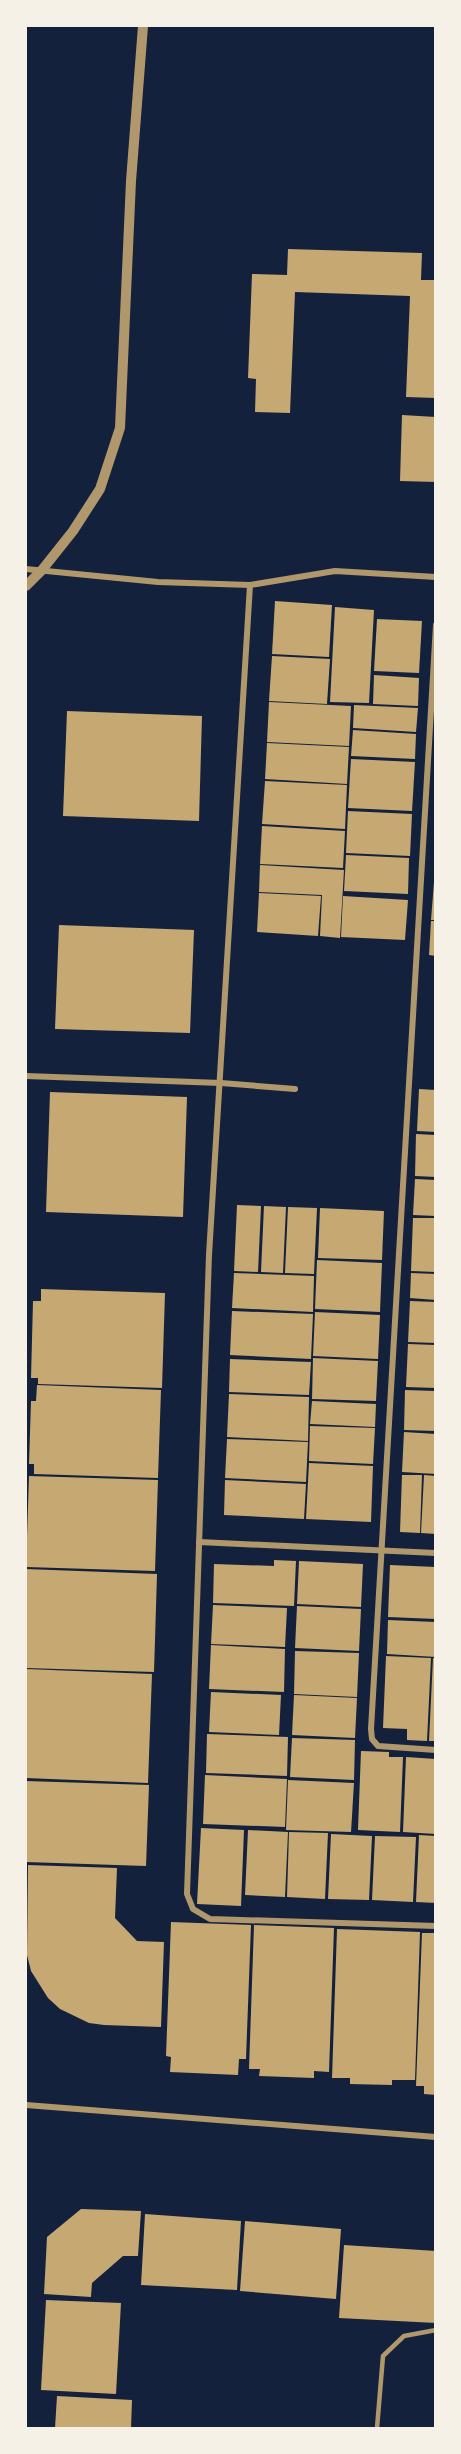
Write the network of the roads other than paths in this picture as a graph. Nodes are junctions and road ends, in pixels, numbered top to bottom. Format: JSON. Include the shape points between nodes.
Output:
{"nodes":[{"id":1,"x":143,"y":26,"type":"edge"},
{"id":2,"x":26,"y":569,"type":"edge"},
{"id":3,"x":42,"y":570,"type":"junction"},
{"id":4,"x":435,"y":577,"type":"edge"},
{"id":5,"x":250,"y":585,"type":"junction"},
{"id":6,"x":26,"y":586,"type":"edge"},
{"id":7,"x":435,"y":625,"type":"edge"},
{"id":8,"x":26,"y":1076,"type":"edge"},
{"id":9,"x":221,"y":1083,"type":"junction"},
{"id":10,"x":295,"y":1089,"type":"dead end"},
{"id":11,"x":199,"y":1542,"type":"junction"},
{"id":12,"x":380,"y":1550,"type":"junction"},
{"id":13,"x":435,"y":1553,"type":"edge"},
{"id":14,"x":435,"y":1750,"type":"edge"},
{"id":15,"x":435,"y":1926,"type":"edge"},
{"id":16,"x":26,"y":2105,"type":"edge"},
{"id":17,"x":435,"y":2137,"type":"edge"},
{"id":18,"x":435,"y":2330,"type":"edge"},
{"id":19,"x":376,"y":2428,"type":"edge"}],
"edges":[{"from":1,"to":3,"type":"street","via":[[131,181],[120,428],[99,489]]},
{"from":2,"to":3,"type":"street"},
{"from":3,"to":5,"type":"street","via":[[158,582]]},
{"from":3,"to":6,"type":"street"},
{"from":4,"to":5,"type":"street","via":[[335,571]]},
{"from":5,"to":9,"type":"street"},
{"from":7,"to":12,"type":"street"},
{"from":8,"to":9,"type":"street"},
{"from":9,"to":10,"type":"street"},
{"from":9,"to":11,"type":"street","via":[[209,1255]]},
{"from":11,"to":12,"type":"street"},
{"from":11,"to":15,"type":"street","via":[[187,1894],[193,1909],[210,1919]]},
{"from":12,"to":13,"type":"street"},
{"from":12,"to":14,"type":"street","via":[[372,1739],[378,1746]]},
{"from":16,"to":17,"type":"street"},
{"from":18,"to":19,"type":"lane","via":[[404,2336],[383,2355]]}]}
